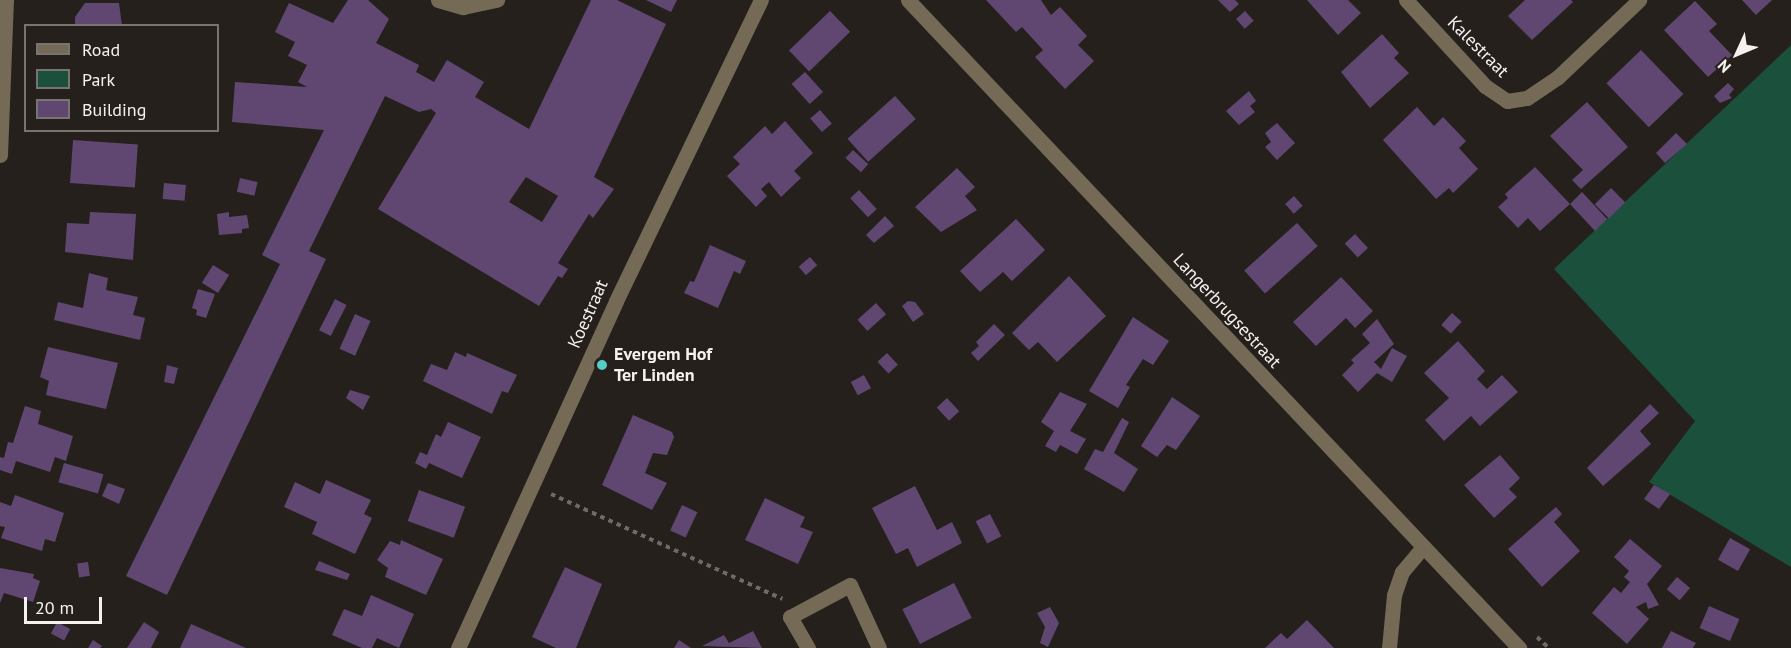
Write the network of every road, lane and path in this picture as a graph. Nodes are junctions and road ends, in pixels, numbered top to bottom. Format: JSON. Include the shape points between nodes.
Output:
{"nodes":[{"id":1,"x":6,"y":0,"type":"edge"},
{"id":2,"x":438,"y":0,"type":"edge"},
{"id":3,"x":497,"y":0,"type":"edge"},
{"id":4,"x":760,"y":0,"type":"edge"},
{"id":5,"x":908,"y":0,"type":"edge"},
{"id":6,"x":1406,"y":0,"type":"edge"},
{"id":7,"x":1639,"y":0,"type":"edge"},
{"id":8,"x":0,"y":155,"type":"edge"},
{"id":9,"x":533,"y":486,"type":"junction"},
{"id":10,"x":1422,"y":548,"type":"junction"},
{"id":11,"x":804,"y":609,"type":"junction"},
{"id":12,"x":458,"y":648,"type":"edge"},
{"id":13,"x":807,"y":648,"type":"edge"},
{"id":14,"x":879,"y":648,"type":"edge"},
{"id":15,"x":1389,"y":648,"type":"edge"},
{"id":16,"x":1519,"y":648,"type":"edge"}],
"edges":[{"from":1,"to":8,"type":"street"},
{"from":2,"to":3,"type":"street","via":[[463,7]]},
{"from":4,"to":9,"type":"street","name":"Koestraat","via":[[616,301]]},
{"from":5,"to":10,"type":"street","name":"Langerbrugsestraat"},
{"from":6,"to":7,"type":"street","name":"Kalestraat","via":[[1485,86],[1507,101],[1527,98],[1558,77]]},
{"from":9,"to":11,"type":"path"},
{"from":9,"to":12,"type":"street","name":"Koestraat"},
{"from":10,"to":15,"type":"street","via":[[1402,572],[1394,595]]},
{"from":10,"to":16,"type":"street","name":"Langerbrugsestraat"},
{"from":11,"to":13,"type":"street","via":[[790,616]]},
{"from":11,"to":14,"type":"street","via":[[850,585]]}]}
